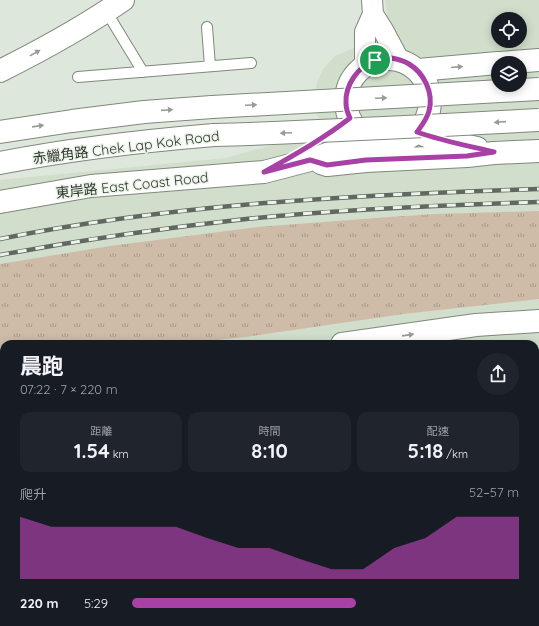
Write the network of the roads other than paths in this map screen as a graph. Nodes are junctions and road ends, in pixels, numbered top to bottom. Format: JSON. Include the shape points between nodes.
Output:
{"nodes":[{"id":1,"x":114,"y":6,"type":"edge"},
{"id":2,"x":372,"y":7,"type":"edge"},
{"id":3,"x":207,"y":27,"type":"dead end"},
{"id":4,"x":399,"y":60,"type":"junction"},
{"id":5,"x":539,"y":60,"type":"edge"},
{"id":6,"x":527,"y":61,"type":"edge"},
{"id":7,"x":251,"y":63,"type":"dead end"},
{"id":8,"x":491,"y":64,"type":"edge"},
{"id":9,"x":365,"y":65,"type":"junction"},
{"id":10,"x":210,"y":66,"type":"junction"},
{"id":11,"x":418,"y":70,"type":"junction"},
{"id":12,"x":0,"y":71,"type":"edge"},
{"id":13,"x":143,"y":72,"type":"junction"},
{"id":14,"x":78,"y":78,"type":"dead end"},
{"id":15,"x":539,"y":89,"type":"edge"},
{"id":16,"x":350,"y":118,"type":"junction"},
{"id":17,"x":539,"y":120,"type":"edge"},
{"id":18,"x":0,"y":132,"type":"edge"},
{"id":19,"x":417,"y":132,"type":"junction"},
{"id":20,"x":374,"y":141,"type":"junction"},
{"id":21,"x":494,"y":152,"type":"junction"},
{"id":22,"x":539,"y":152,"type":"edge"},
{"id":23,"x":310,"y":160,"type":"junction"},
{"id":24,"x":0,"y":162,"type":"edge"},
{"id":25,"x":264,"y":172,"type":"junction"},
{"id":26,"x":0,"y":202,"type":"edge"},
{"id":27,"x":539,"y":322,"type":"edge"},
{"id":28,"x":370,"y":340,"type":"edge"}],
"edges":[{"from":12,"to":1,"type":"main road","one_way":true},
{"from":1,"to":13,"type":"lane"},
{"from":2,"to":4,"type":"street"},
{"from":2,"to":9,"type":"street","via":[[365,32]]},
{"from":3,"to":10,"type":"lane"},
{"from":4,"to":9,"type":"main road","via":[[375,60]]},
{"from":4,"to":11,"type":"main road"},
{"from":5,"to":6,"type":"main road"},
{"from":7,"to":10,"type":"lane"},
{"from":11,"to":8,"type":"main road","one_way":true},
{"from":9,"to":16,"type":"main road","via":[[354,76],[348,88],[346,103]]},
{"from":10,"to":13,"type":"lane"},
{"from":11,"to":19,"type":"main road","name":"東岸路 East Coast Road","via":[[426,82],[430,109],[425,122]]},
{"from":13,"to":14,"type":"lane"},
{"from":18,"to":15,"type":"main road","name":"赤鱲角路 Chek Lap Kok Road","one_way":true,"bridge":true,"via":[[144,112]]},
{"from":16,"to":20,"type":"main road","via":[[362,134]]},
{"from":16,"to":25,"type":"main road","name":"東岸路 East Coast Road"},
{"from":17,"to":24,"type":"main road","name":"赤鱲角路 Chek Lap Kok Road","one_way":true,"bridge":true,"via":[[214,136],[151,141]]},
{"from":19,"to":20,"type":"main road","name":"東岸路 East Coast Road","via":[[397,142]]},
{"from":19,"to":21,"type":"main road","name":"東岸路 East Coast Road","via":[[431,138]]},
{"from":20,"to":23,"type":"main road","name":"東岸路 East Coast Road"},
{"from":21,"to":22,"type":"main road","name":"東岸路 East Coast Road"},
{"from":21,"to":23,"type":"main road","name":"東岸路 East Coast Road","via":[[327,165]]},
{"from":23,"to":25,"type":"main road","name":"東岸路 East Coast Road"},
{"from":25,"to":26,"type":"main road","name":"東岸路 East Coast Road","via":[[90,186]]},
{"from":28,"to":27,"type":"main road","one_way":true,"via":[[476,325]]}]}
